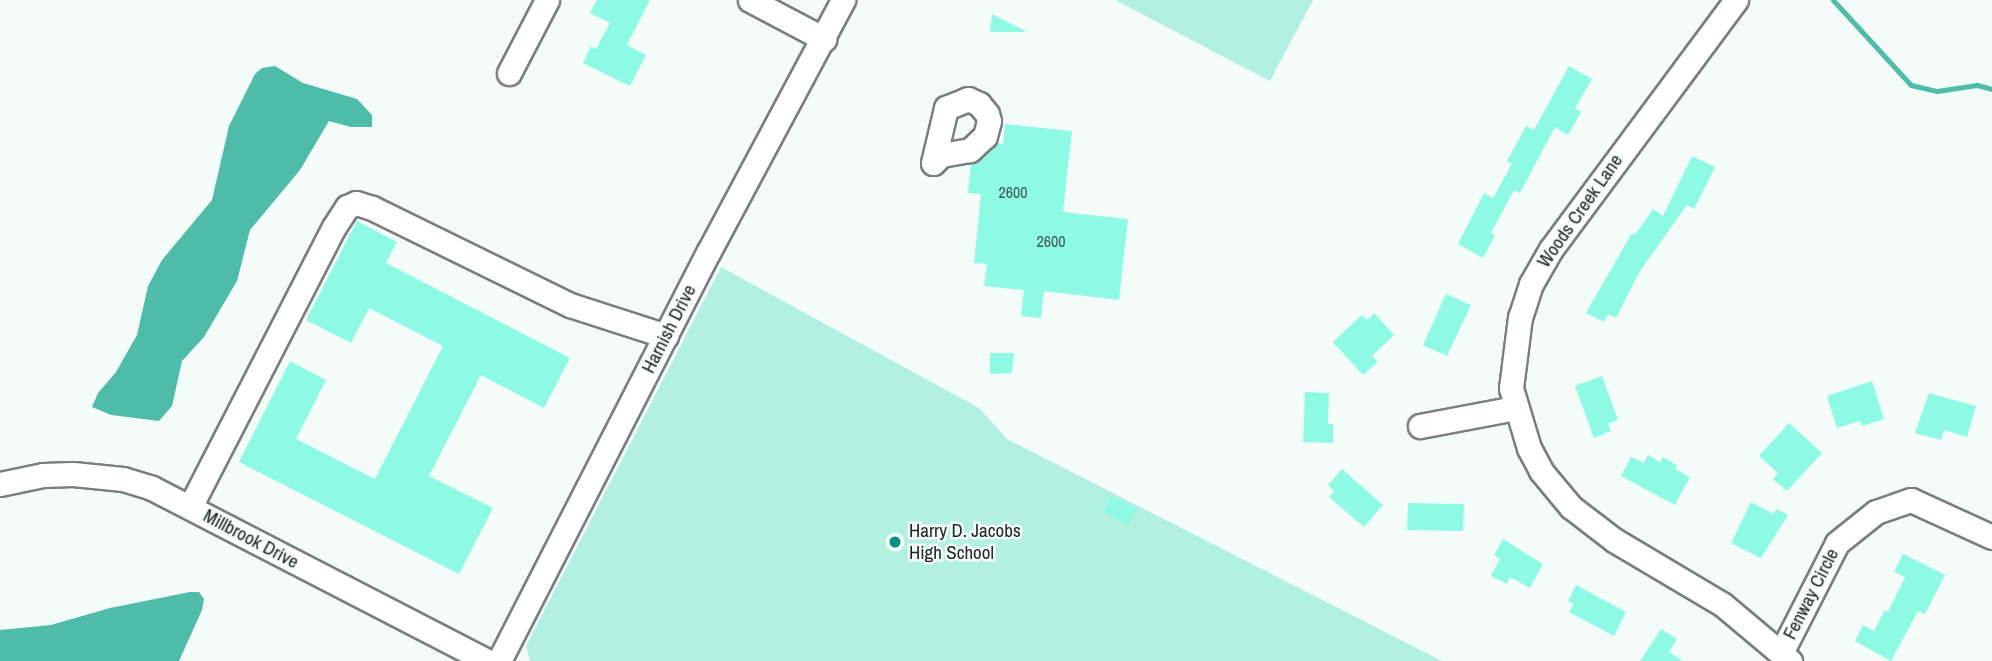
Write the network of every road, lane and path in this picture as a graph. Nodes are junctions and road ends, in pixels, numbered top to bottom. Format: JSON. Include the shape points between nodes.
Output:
{"nodes":[{"id":1,"x":547,"y":0,"type":"edge"},
{"id":2,"x":750,"y":0,"type":"edge"},
{"id":3,"x":843,"y":0,"type":"edge"},
{"id":4,"x":1736,"y":0,"type":"edge"},
{"id":5,"x":824,"y":39,"type":"junction"},
{"id":6,"x":509,"y":74,"type":"dead end"},
{"id":7,"x":666,"y":336,"type":"junction"},
{"id":8,"x":1515,"y":408,"type":"junction"},
{"id":9,"x":1420,"y":426,"type":"dead end"},
{"id":10,"x":0,"y":484,"type":"edge"},
{"id":11,"x":190,"y":507,"type":"junction"},
{"id":12,"x":1992,"y":537,"type":"edge"},
{"id":13,"x":1785,"y":657,"type":"edge"},
{"id":14,"x":487,"y":661,"type":"edge"},
{"id":15,"x":499,"y":661,"type":"edge"}],
"edges":[{"from":1,"to":6,"type":"street"},
{"from":2,"to":5,"type":"street"},
{"from":3,"to":5,"type":"street","name":"Harnish Drive"},
{"from":4,"to":8,"type":"street","name":"Woods Creek Lane","via":[[1551,249],[1531,284],[1520,317],[1511,388]]},
{"from":5,"to":7,"type":"street","name":"Harnish Drive"},
{"from":7,"to":11,"type":"street","via":[[570,305],[356,203],[347,207],[334,228]]},
{"from":7,"to":15,"type":"street","name":"Harnish Drive"},
{"from":8,"to":9,"type":"street"},
{"from":8,"to":13,"type":"street","name":"Woods Creek Lane","via":[[1541,471],[1571,507],[1614,540],[1722,604]]},
{"from":10,"to":11,"type":"street","name":"Millbrook Drive","via":[[43,475],[98,475],[152,488]]},
{"from":11,"to":14,"type":"street","name":"Millbrook Drive"},
{"from":12,"to":13,"type":"street","name":"Fenway Circle","via":[[1911,500],[1876,512],[1837,543]]}]}
